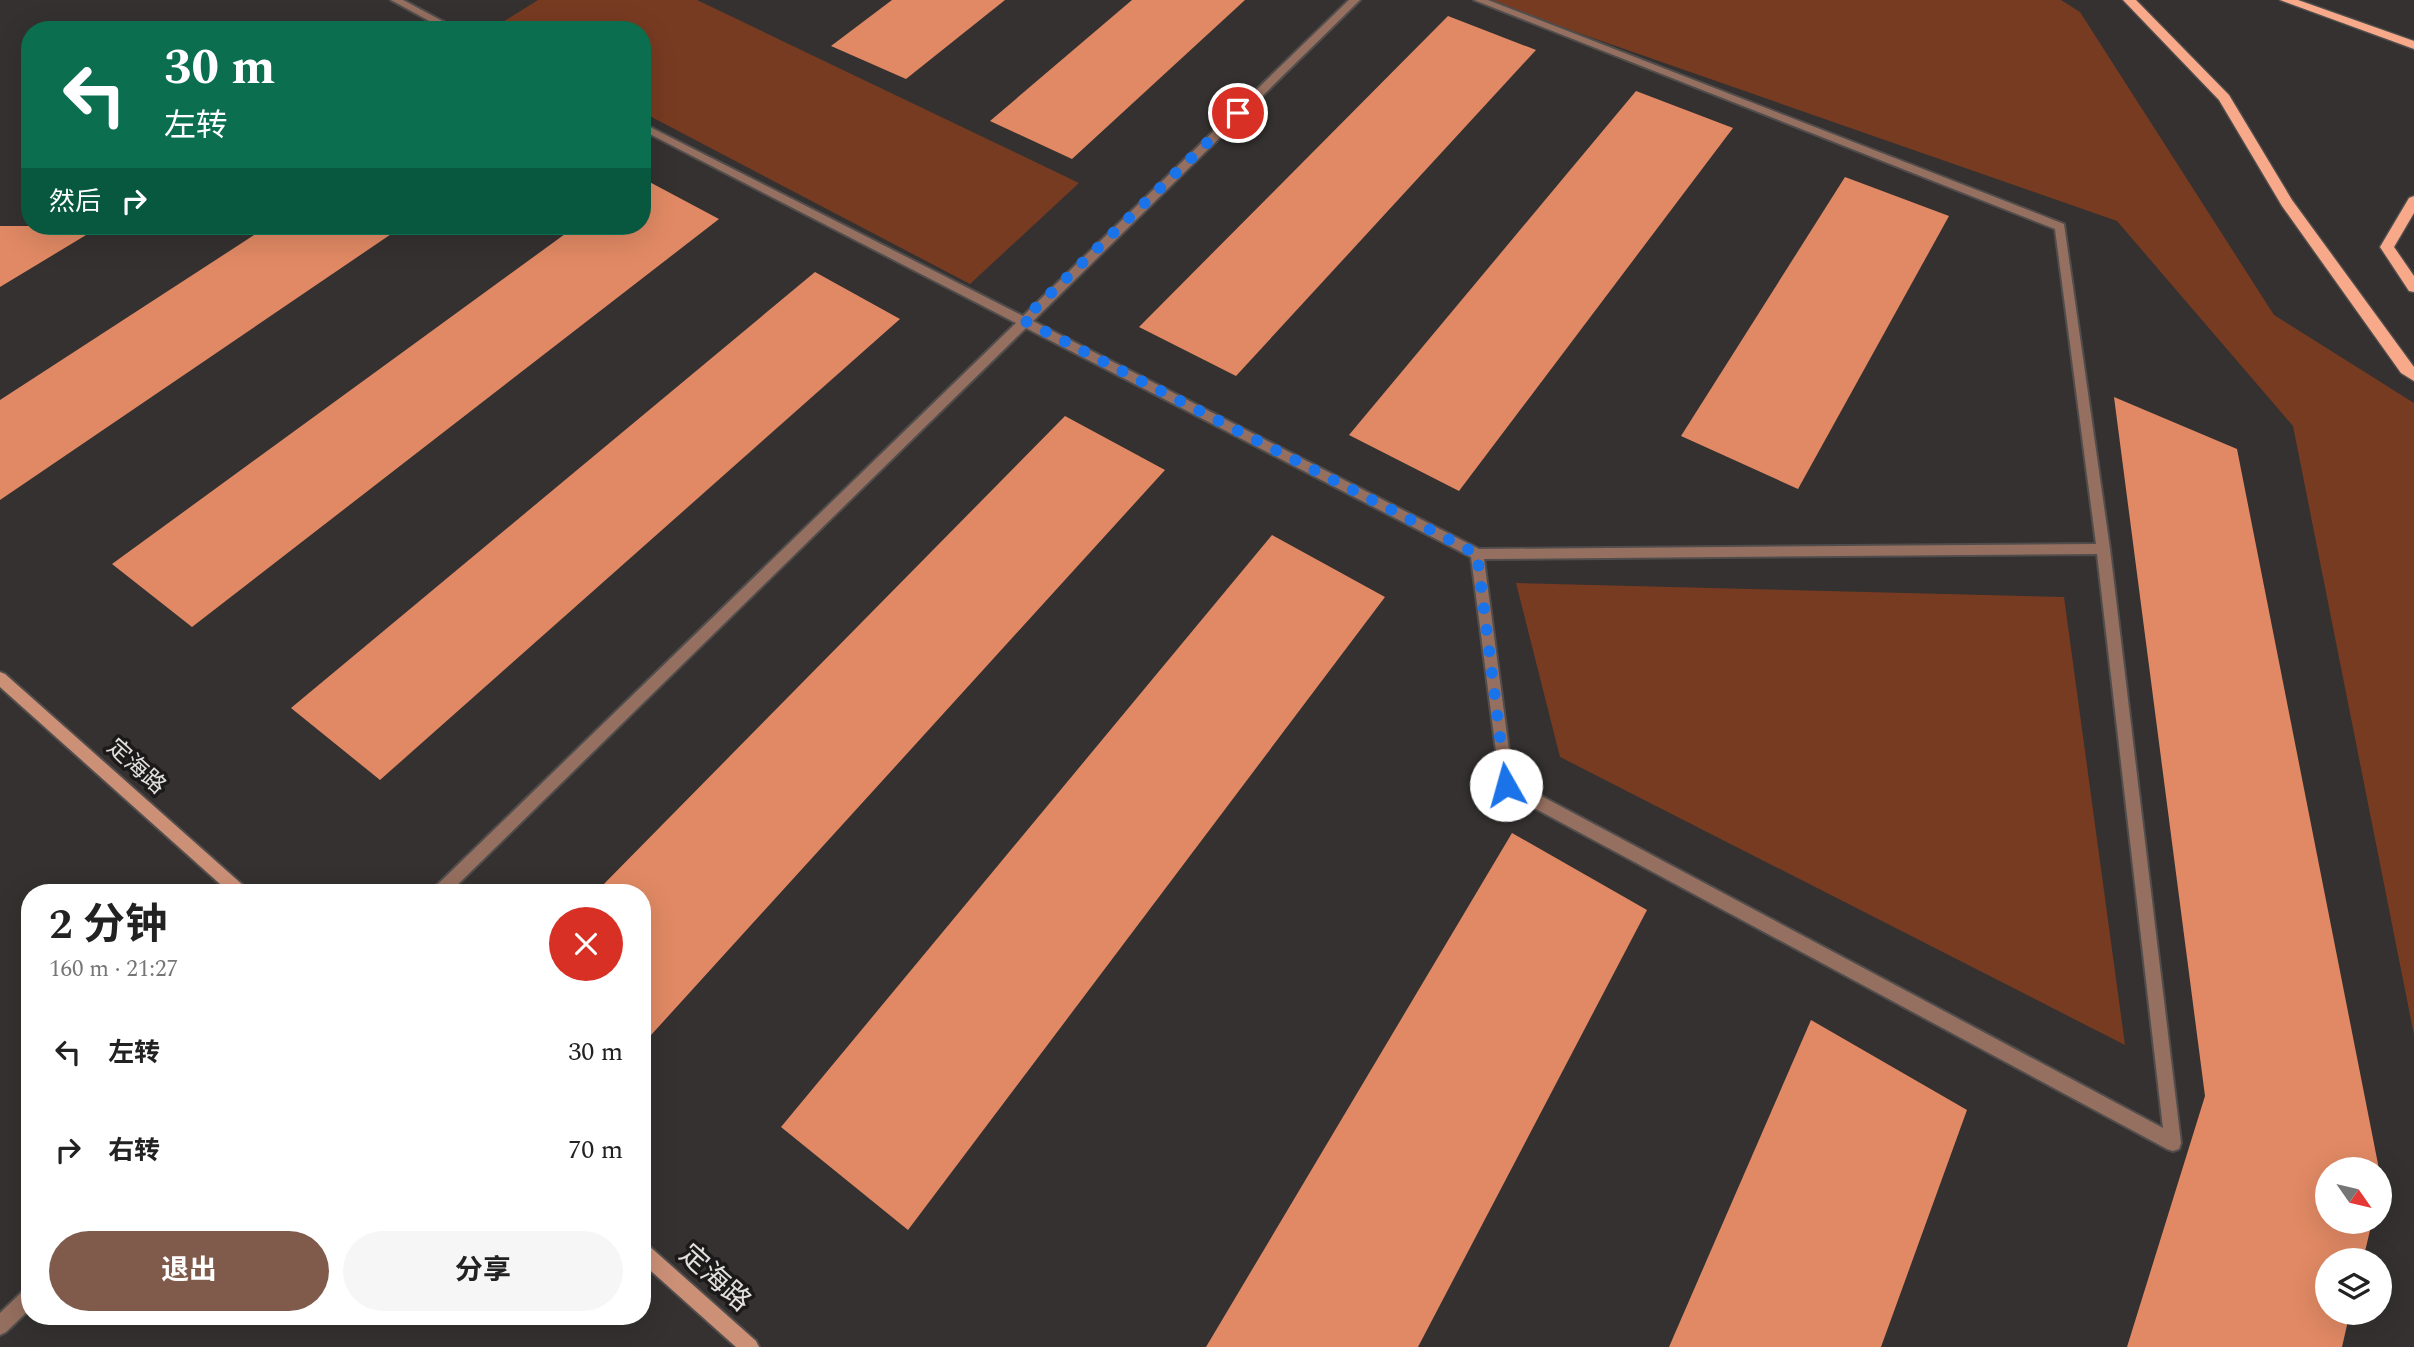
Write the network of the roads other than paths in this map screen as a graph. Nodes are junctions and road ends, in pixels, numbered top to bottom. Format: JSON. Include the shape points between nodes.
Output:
{"nodes":[{"id":1,"x":396,"y":0,"type":"edge"},
{"id":2,"x":1355,"y":0,"type":"edge"},
{"id":3,"x":1479,"y":0,"type":"edge"},
{"id":4,"x":2129,"y":0,"type":"edge"},
{"id":5,"x":2286,"y":0,"type":"edge"},
{"id":6,"x":437,"y":21,"type":"edge"},
{"id":7,"x":2414,"y":45,"type":"edge"},
{"id":8,"x":651,"y":131,"type":"edge"},
{"id":9,"x":2414,"y":201,"type":"edge"},
{"id":10,"x":2414,"y":287,"type":"edge"},
{"id":11,"x":1023,"y":320,"type":"junction"},
{"id":12,"x":2414,"y":375,"type":"edge"},
{"id":13,"x":2104,"y":550,"type":"junction"},
{"id":14,"x":1477,"y":554,"type":"junction"},
{"id":15,"x":0,"y":678,"type":"edge"},
{"id":16,"x":231,"y":884,"type":"edge"},
{"id":17,"x":447,"y":884,"type":"edge"},
{"id":18,"x":651,"y":1259,"type":"edge"},
{"id":19,"x":21,"y":1306,"type":"edge"},
{"id":20,"x":0,"y":1326,"type":"edge"},
{"id":21,"x":750,"y":1347,"type":"edge"}],
"edges":[{"from":1,"to":6,"type":"street"},
{"from":2,"to":11,"type":"street"},
{"from":3,"to":13,"type":"street","via":[[2060,227]]},
{"from":4,"to":12,"type":"main road","via":[[2224,98],[2287,203]]},
{"from":5,"to":7,"type":"main road"},
{"from":8,"to":11,"type":"street"},
{"from":9,"to":10,"type":"main road","via":[[2387,247]]},
{"from":11,"to":14,"type":"street"},
{"from":11,"to":17,"type":"street"},
{"from":13,"to":14,"type":"street"},
{"from":13,"to":14,"type":"street","via":[[2173,1143],[1506,785]]},
{"from":15,"to":16,"type":"street","name":"定海路"},
{"from":18,"to":21,"type":"street","name":"定海路"},
{"from":19,"to":20,"type":"street"}]}
